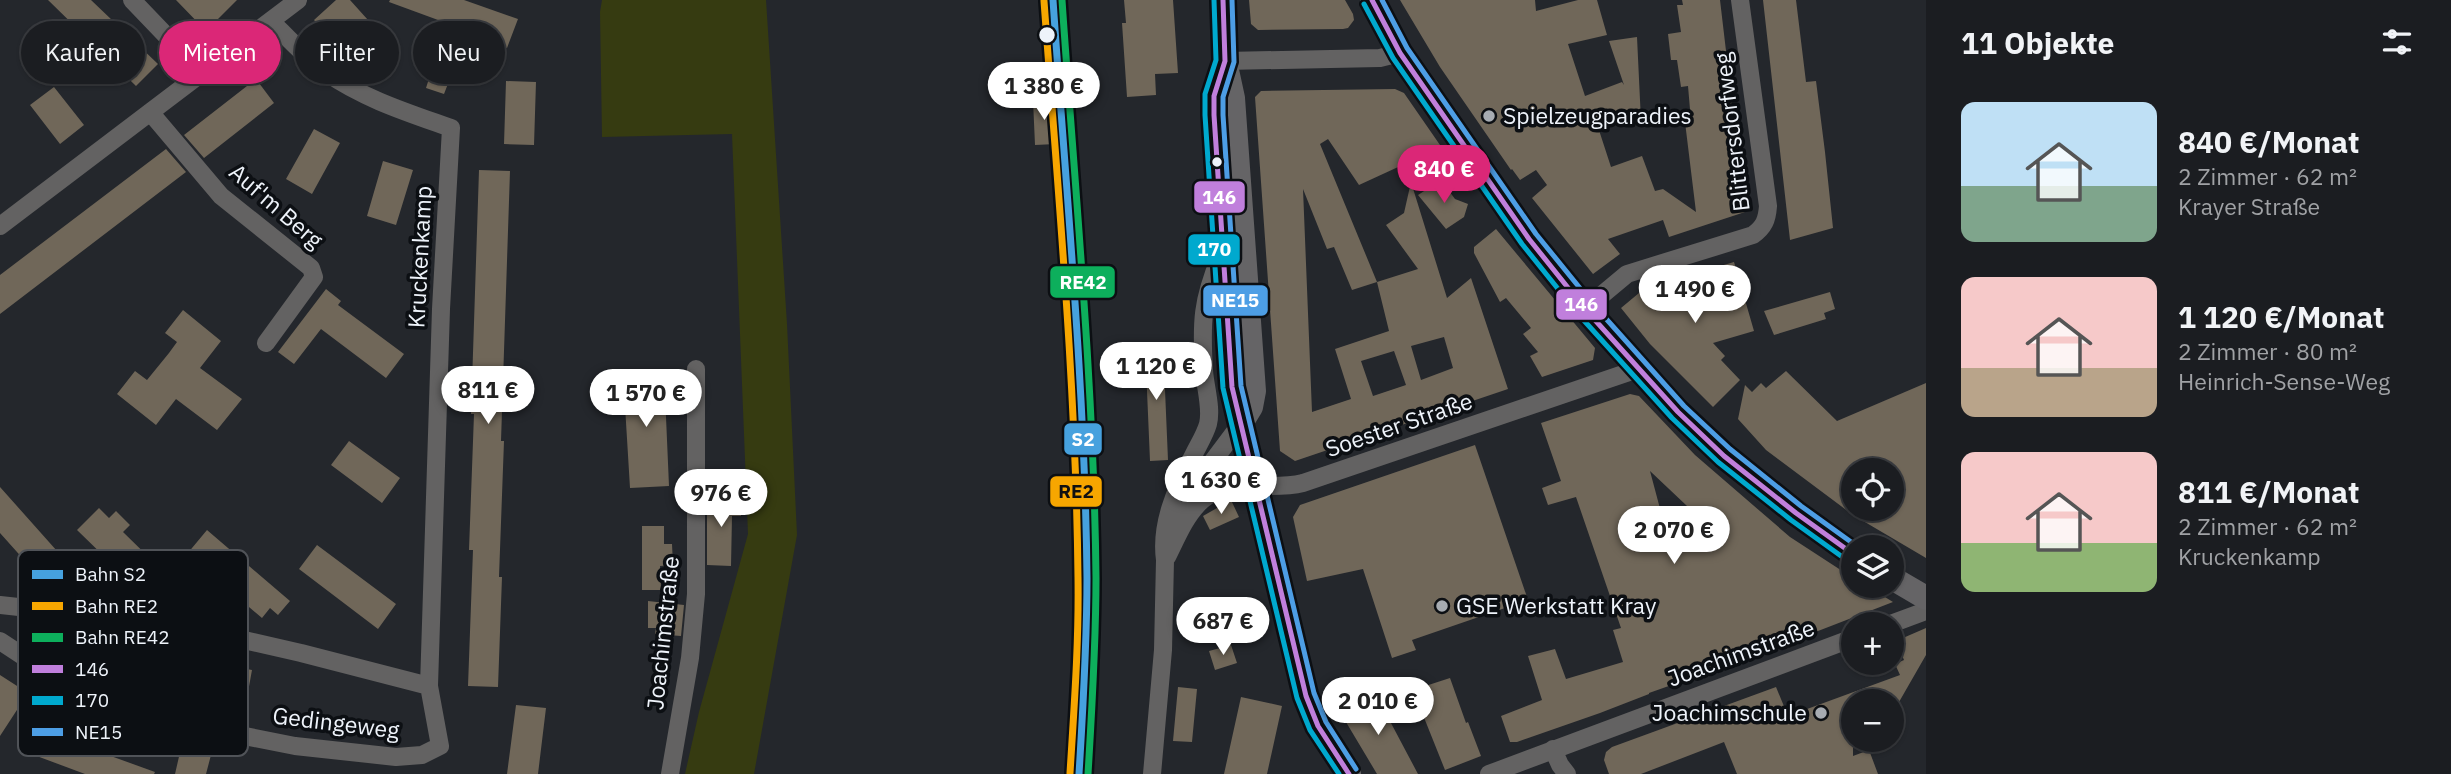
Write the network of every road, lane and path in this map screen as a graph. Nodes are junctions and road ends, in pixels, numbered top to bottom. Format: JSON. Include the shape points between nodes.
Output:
{"nodes":[{"id":1,"x":132,"y":0,"type":"edge"},
{"id":2,"x":298,"y":0,"type":"edge"},
{"id":3,"x":1223,"y":0,"type":"edge"},
{"id":4,"x":1372,"y":0,"type":"edge"},
{"id":5,"x":1740,"y":0,"type":"edge"},
{"id":6,"x":271,"y":21,"type":"edge"},
{"id":7,"x":159,"y":28,"type":"edge"},
{"id":8,"x":281,"y":31,"type":"edge"},
{"id":9,"x":1400,"y":53,"type":"junction"},
{"id":10,"x":1225,"y":61,"type":"junction"},
{"id":11,"x":185,"y":84,"type":"edge"},
{"id":12,"x":150,"y":111,"type":"junction"},
{"id":13,"x":0,"y":226,"type":"edge"},
{"id":14,"x":1222,"y":253,"type":"junction"},
{"id":15,"x":1585,"y":309,"type":"junction"},
{"id":16,"x":266,"y":343,"type":"dead end"},
{"id":17,"x":696,"y":369,"type":"dead end"},
{"id":18,"x":1638,"y":369,"type":"junction"},
{"id":19,"x":1240,"y":425,"type":"junction"},
{"id":20,"x":1256,"y":486,"type":"junction"},
{"id":21,"x":1841,"y":545,"type":"edge"},
{"id":22,"x":1165,"y":560,"type":"junction"},
{"id":23,"x":1904,"y":585,"type":"edge"},
{"id":24,"x":1926,"y":598,"type":"edge"},
{"id":25,"x":0,"y":606,"type":"edge"},
{"id":26,"x":18,"y":608,"type":"edge"},
{"id":27,"x":1926,"y":611,"type":"edge"},
{"id":28,"x":1904,"y":619,"type":"edge"},
{"id":29,"x":0,"y":641,"type":"edge"},
{"id":30,"x":248,"y":641,"type":"edge"},
{"id":31,"x":1841,"y":642,"type":"edge"},
{"id":32,"x":18,"y":653,"type":"edge"},
{"id":33,"x":429,"y":687,"type":"junction"},
{"id":34,"x":248,"y":737,"type":"edge"},
{"id":35,"x":1553,"y":749,"type":"junction"},
{"id":36,"x":670,"y":774,"type":"edge"},
{"id":37,"x":1152,"y":774,"type":"edge"},
{"id":38,"x":1349,"y":774,"type":"edge"},
{"id":39,"x":1489,"y":774,"type":"edge"},
{"id":40,"x":1567,"y":774,"type":"edge"}],
"edges":[{"from":1,"to":7,"type":"street"},
{"from":2,"to":6,"type":"street"},
{"from":3,"to":10,"type":"main road"},
{"from":4,"to":9,"type":"main road"},
{"from":5,"to":15,"type":"street","name":"Blittersdorfweg","via":[[1768,218],[1752,235],[1627,274]]},
{"from":8,"to":33,"type":"street","name":"Kruckenkamp","via":[[329,74],[393,107],[452,128],[440,309]]},
{"from":9,"to":10,"type":"street","via":[[1380,58]]},
{"from":9,"to":15,"type":"main road","via":[[1529,239]]},
{"from":10,"to":14,"type":"main road","via":[[1213,107]]},
{"from":10,"to":19,"type":"main road","via":[[1233,98],[1254,391]]},
{"from":11,"to":12,"type":"street"},
{"from":12,"to":13,"type":"street"},
{"from":12,"to":16,"type":"street","name":"Auf'm Berg","via":[[221,196],[311,268],[314,277],[309,288]]},
{"from":14,"to":19,"type":"main road","via":[[1232,387]]},
{"from":14,"to":22,"type":"street","name":"Soester Straße","via":[[1202,313],[1209,420],[1175,494],[1166,523]]},
{"from":15,"to":18,"type":"main road"},
{"from":17,"to":36,"type":"street","name":"Joachimstraße","via":[[696,594]]},
{"from":18,"to":20,"type":"street","name":"Soester Straße","via":[[1303,484]]},
{"from":18,"to":21,"type":"main road","via":[[1741,471]]},
{"from":19,"to":20,"type":"main road"},
{"from":19,"to":22,"type":"street","name":"Soester Straße","via":[[1189,493],[1178,513]]},
{"from":20,"to":22,"type":"street","name":"Soester Straße","via":[[1227,488],[1202,499],[1188,514]]},
{"from":20,"to":38,"type":"main road","via":[[1306,696],[1318,726]]},
{"from":22,"to":37,"type":"street","name":"Soester Straße"},
{"from":23,"to":24,"type":"main road"},
{"from":25,"to":26,"type":"street"},
{"from":27,"to":28,"type":"street"},
{"from":29,"to":32,"type":"street","name":"Gedingeweg"},
{"from":30,"to":33,"type":"street"},
{"from":31,"to":35,"type":"street","name":"Joachimstraße"},
{"from":33,"to":34,"type":"street","name":"Gedingeweg","via":[[440,746],[422,755],[396,757]]},
{"from":35,"to":39,"type":"street","name":"Joachimstraße"},
{"from":35,"to":40,"type":"street"}]}
